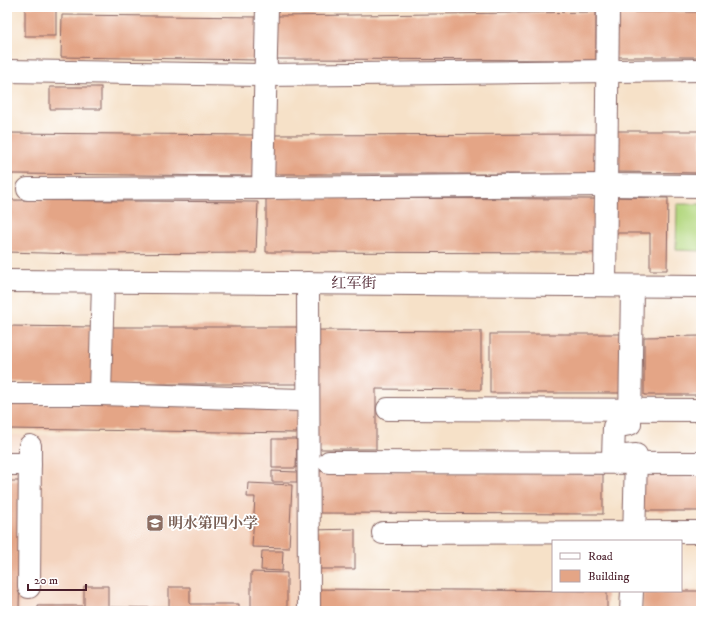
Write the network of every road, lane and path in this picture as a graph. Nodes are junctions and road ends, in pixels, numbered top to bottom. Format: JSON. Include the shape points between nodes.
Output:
{"nodes":[{"id":1,"x":267,"y":7,"type":"edge"},
{"id":2,"x":608,"y":7,"type":"edge"},
{"id":3,"x":701,"y":70,"type":"edge"},
{"id":4,"x":7,"y":71,"type":"edge"},
{"id":5,"x":608,"y":71,"type":"junction"},
{"id":6,"x":265,"y":75,"type":"junction"},
{"id":7,"x":607,"y":185,"type":"junction"},
{"id":8,"x":701,"y":186,"type":"edge"},
{"id":9,"x":263,"y":188,"type":"junction"},
{"id":10,"x":28,"y":189,"type":"dead end"},
{"id":11,"x":7,"y":281,"type":"edge"},
{"id":12,"x":103,"y":282,"type":"junction"},
{"id":13,"x":308,"y":283,"type":"junction"},
{"id":14,"x":605,"y":285,"type":"junction"},
{"id":15,"x":632,"y":286,"type":"junction"},
{"id":16,"x":701,"y":286,"type":"edge"},
{"id":17,"x":9,"y":394,"type":"dead end"},
{"id":18,"x":100,"y":394,"type":"junction"},
{"id":19,"x":302,"y":400,"type":"dead end"},
{"id":20,"x":388,"y":409,"type":"dead end"},
{"id":21,"x":630,"y":410,"type":"junction"},
{"id":22,"x":701,"y":410,"type":"edge"},
{"id":23,"x":329,"y":462,"type":"dead end"},
{"id":24,"x":636,"y":463,"type":"junction"},
{"id":25,"x":701,"y":463,"type":"edge"},
{"id":26,"x":7,"y":464,"type":"edge"},
{"id":27,"x":701,"y":532,"type":"edge"},
{"id":28,"x":383,"y":533,"type":"dead end"},
{"id":29,"x":634,"y":536,"type":"edge"},
{"id":30,"x":28,"y":587,"type":"dead end"},
{"id":31,"x":632,"y":592,"type":"edge"},
{"id":32,"x":309,"y":611,"type":"edge"},
{"id":33,"x":631,"y":611,"type":"edge"}],
"edges":[{"from":1,"to":6,"type":"street"},
{"from":2,"to":5,"type":"street"},
{"from":3,"to":5,"type":"street"},
{"from":4,"to":6,"type":"street"},
{"from":5,"to":6,"type":"street"},
{"from":5,"to":7,"type":"street"},
{"from":6,"to":9,"type":"street"},
{"from":7,"to":8,"type":"street"},
{"from":7,"to":9,"type":"street"},
{"from":7,"to":14,"type":"street"},
{"from":9,"to":10,"type":"street"},
{"from":11,"to":12,"type":"street","name":"红军街"},
{"from":12,"to":13,"type":"street","name":"红军街"},
{"from":12,"to":18,"type":"street"},
{"from":13,"to":14,"type":"street","name":"红军街"},
{"from":13,"to":32,"type":"street"},
{"from":14,"to":15,"type":"street","name":"红军街"},
{"from":15,"to":16,"type":"street","name":"红军街"},
{"from":15,"to":21,"type":"street"},
{"from":17,"to":18,"type":"street"},
{"from":18,"to":19,"type":"street"},
{"from":20,"to":21,"type":"street"},
{"from":21,"to":22,"type":"street"},
{"from":21,"to":24,"type":"street","via":[[630,424],[614,427],[613,457],[636,455]]},
{"from":23,"to":24,"type":"street"},
{"from":24,"to":25,"type":"street"},
{"from":24,"to":29,"type":"street"},
{"from":26,"to":30,"type":"street","via":[[30,455]]},
{"from":27,"to":29,"type":"street"},
{"from":28,"to":29,"type":"street"},
{"from":31,"to":33,"type":"street"}]}
